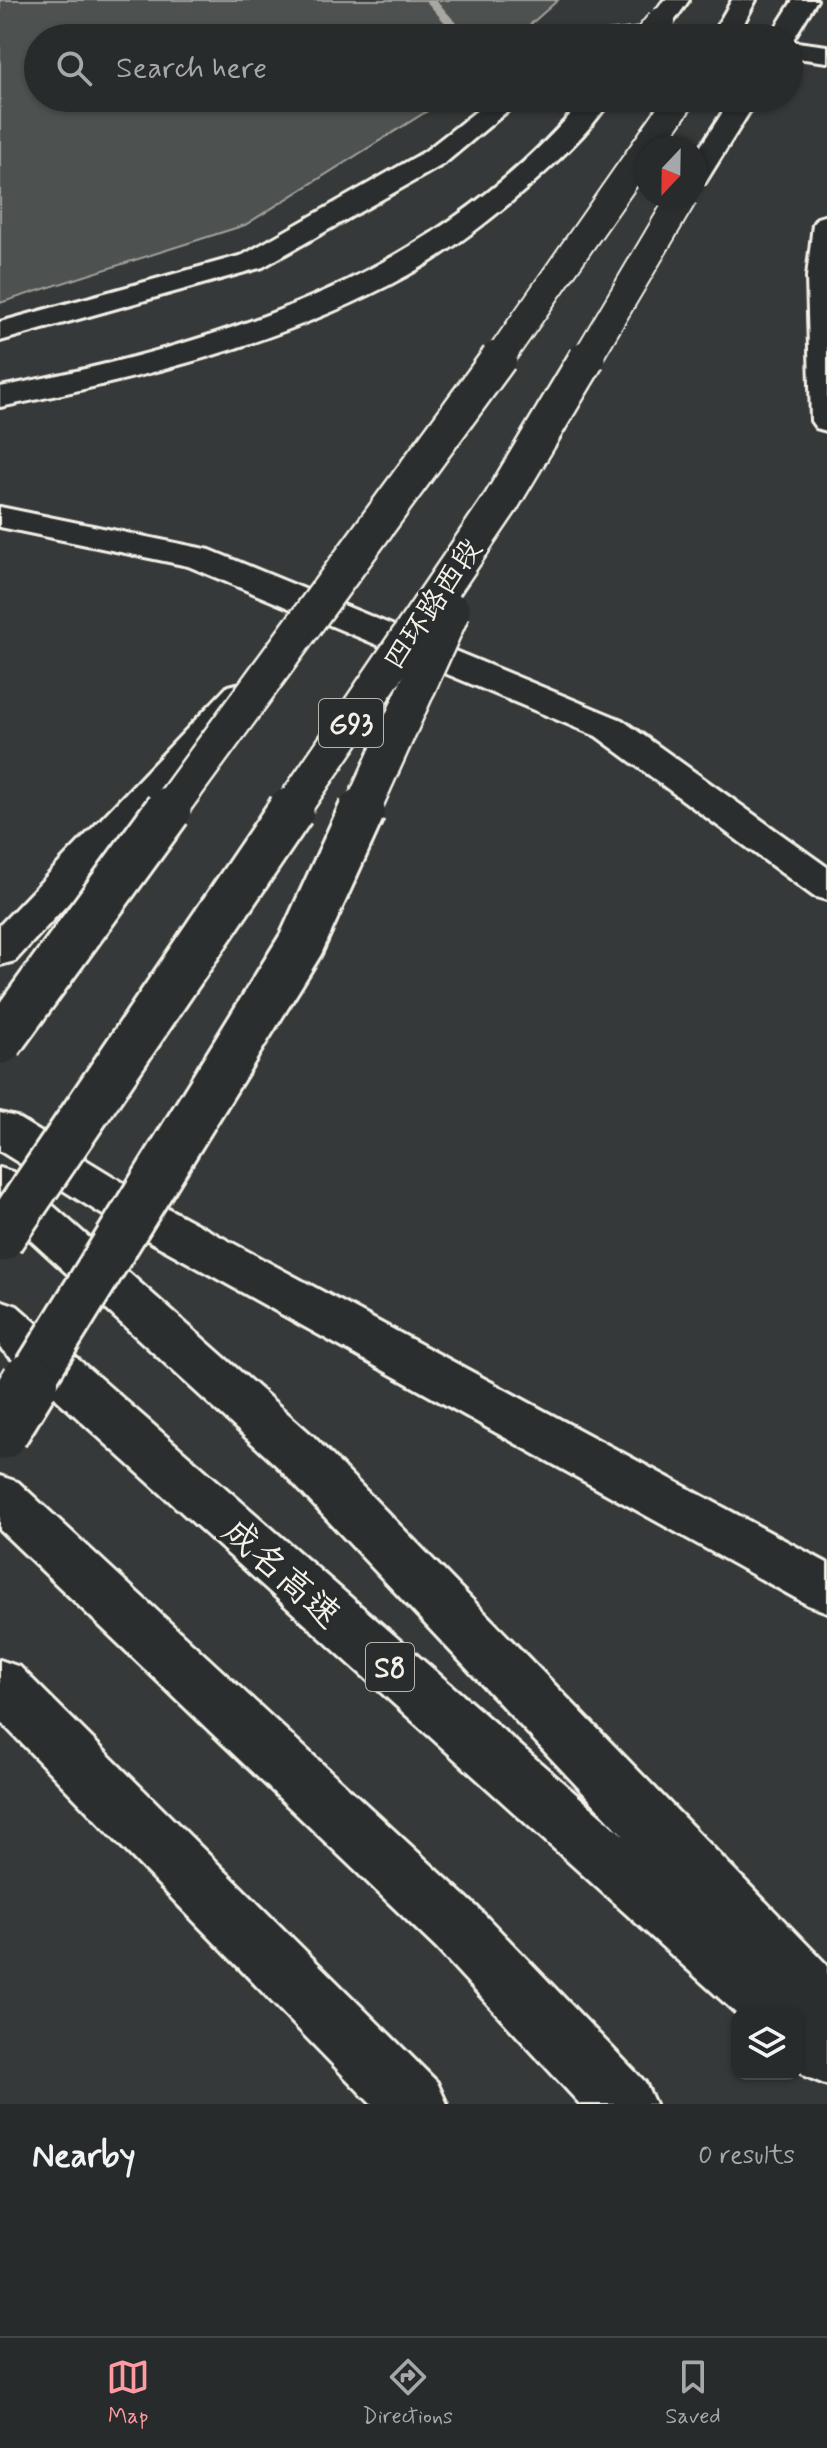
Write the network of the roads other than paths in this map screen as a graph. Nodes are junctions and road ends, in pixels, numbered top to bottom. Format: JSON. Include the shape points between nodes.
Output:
{"nodes":[{"id":1,"x":677,"y":0,"type":"edge"},
{"id":2,"x":744,"y":0,"type":"edge"},
{"id":3,"x":805,"y":0,"type":"edge"},
{"id":4,"x":659,"y":24,"type":"edge"},
{"id":5,"x":731,"y":24,"type":"edge"},
{"id":6,"x":794,"y":24,"type":"edge"},
{"id":7,"x":803,"y":46,"type":"edge"},
{"id":8,"x":827,"y":54,"type":"edge"},
{"id":9,"x":492,"y":112,"type":"edge"},
{"id":10,"x":587,"y":112,"type":"edge"},
{"id":11,"x":671,"y":112,"type":"edge"},
{"id":12,"x":736,"y":112,"type":"edge"},
{"id":13,"x":707,"y":158,"type":"edge"},
{"id":14,"x":676,"y":208,"type":"edge"},
{"id":15,"x":827,"y":224,"type":"edge"},
{"id":16,"x":0,"y":332,"type":"edge"},
{"id":17,"x":0,"y":397,"type":"edge"},
{"id":18,"x":827,"y":421,"type":"edge"},
{"id":19,"x":501,"y":502,"type":"junction"},
{"id":20,"x":0,"y":517,"type":"edge"},
{"id":21,"x":300,"y":631,"type":"junction"},
{"id":22,"x":827,"y":887,"type":"edge"},
{"id":23,"x":0,"y":951,"type":"edge"},
{"id":24,"x":0,"y":1041,"type":"edge"},
{"id":25,"x":0,"y":1129,"type":"edge"},
{"id":26,"x":0,"y":1185,"type":"edge"},
{"id":27,"x":0,"y":1239,"type":"edge"},
{"id":28,"x":0,"y":1319,"type":"edge"},
{"id":29,"x":0,"y":1431,"type":"edge"},
{"id":30,"x":0,"y":1497,"type":"edge"},
{"id":31,"x":827,"y":1589,"type":"edge"},
{"id":32,"x":0,"y":1684,"type":"edge"},
{"id":33,"x":775,"y":2008,"type":"edge"},
{"id":34,"x":827,"y":2008,"type":"edge"},
{"id":35,"x":803,"y":2032,"type":"edge"},
{"id":36,"x":827,"y":2054,"type":"edge"},
{"id":37,"x":415,"y":2104,"type":"edge"},
{"id":38,"x":623,"y":2104,"type":"edge"}],
"edges":[{"from":1,"to":4,"type":"main road"},
{"from":2,"to":5,"type":"main road"},
{"from":3,"to":6,"type":"main road"},
{"from":7,"to":8,"type":"main road"},
{"from":9,"to":16,"type":"main road","via":[[434,158],[253,261]]},
{"from":10,"to":17,"type":"main road","via":[[560,145],[483,211],[399,268],[313,310],[204,348]]},
{"from":11,"to":21,"type":"main road","bridge":true},
{"from":12,"to":13,"type":"main road"},
{"from":14,"to":19,"type":"main road","name":"四环路西段","number":"G93","bridge":true},
{"from":15,"to":18,"type":"main road","via":[[822,277]]},
{"from":19,"to":27,"type":"main road","name":"四环路西段","number":"G93","bridge":true},
{"from":19,"to":29,"type":"main road","bridge":true,"via":[[301,944]]},
{"from":20,"to":22,"type":"main road","via":[[198,557],[609,728]]},
{"from":21,"to":23,"type":"main road","bridge":true},
{"from":21,"to":24,"type":"main road","bridge":true},
{"from":25,"to":31,"type":"main road","via":[[128,1208]]},
{"from":26,"to":34,"type":"main road","via":[[295,1451]]},
{"from":28,"to":33,"type":"main road","name":"成名高速","number":"S8"},
{"from":30,"to":38,"type":"main road","via":[[457,1928]]},
{"from":32,"to":37,"type":"main road"},
{"from":35,"to":36,"type":"main road"}]}
